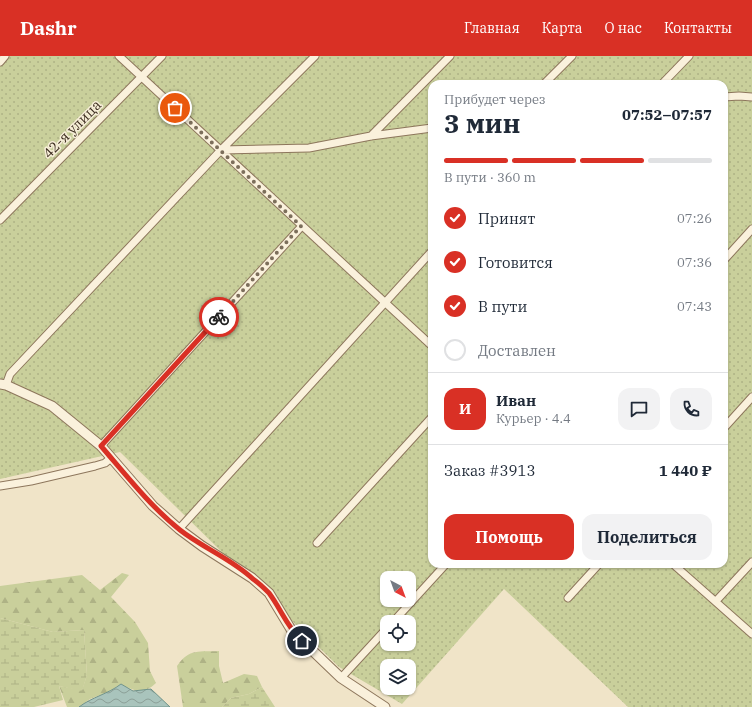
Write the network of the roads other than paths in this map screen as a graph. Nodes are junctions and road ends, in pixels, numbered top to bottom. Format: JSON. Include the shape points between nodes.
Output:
{"nodes":[{"id":1,"x":6,"y":56,"type":"edge"},
{"id":2,"x":119,"y":56,"type":"edge"},
{"id":3,"x":162,"y":56,"type":"edge"},
{"id":4,"x":315,"y":56,"type":"edge"},
{"id":5,"x":450,"y":56,"type":"edge"},
{"id":6,"x":572,"y":56,"type":"edge"},
{"id":7,"x":690,"y":56,"type":"edge"},
{"id":8,"x":0,"y":62,"type":"edge"},
{"id":9,"x":141,"y":77,"type":"junction"},
{"id":10,"x":548,"y":80,"type":"edge"},
{"id":11,"x":666,"y":80,"type":"edge"},
{"id":12,"x":728,"y":97,"type":"edge"},
{"id":13,"x":752,"y":97,"type":"edge"},
{"id":14,"x":428,"y":129,"type":"edge"},
{"id":15,"x":371,"y":136,"type":"junction"},
{"id":16,"x":221,"y":150,"type":"junction"},
{"id":17,"x":0,"y":220,"type":"edge"},
{"id":18,"x":301,"y":226,"type":"junction"},
{"id":19,"x":752,"y":229,"type":"edge"},
{"id":20,"x":428,"y":254,"type":"edge"},
{"id":21,"x":728,"y":256,"type":"edge"},
{"id":22,"x":385,"y":302,"type":"junction"},
{"id":23,"x":428,"y":342,"type":"edge"},
{"id":24,"x":3,"y":384,"type":"edge"},
{"id":25,"x":752,"y":397,"type":"edge"},
{"id":26,"x":428,"y":421,"type":"edge"},
{"id":27,"x":728,"y":424,"type":"edge"},
{"id":28,"x":101,"y":446,"type":"junction"},
{"id":29,"x":111,"y":458,"type":"junction"},
{"id":30,"x":0,"y":486,"type":"edge"},
{"id":31,"x":178,"y":529,"type":"junction"},
{"id":32,"x":317,"y":543,"type":"dead end"},
{"id":33,"x":752,"y":562,"type":"edge"},
{"id":34,"x":442,"y":568,"type":"edge"},
{"id":35,"x":595,"y":568,"type":"edge"},
{"id":36,"x":678,"y":568,"type":"edge"},
{"id":37,"x":568,"y":598,"type":"dead end"},
{"id":38,"x":716,"y":601,"type":"junction"},
{"id":39,"x":399,"y":615,"type":"edge"},
{"id":40,"x":752,"y":634,"type":"edge"},
{"id":41,"x":380,"y":636,"type":"edge"},
{"id":42,"x":341,"y":678,"type":"junction"},
{"id":43,"x":385,"y":707,"type":"edge"}],
"edges":[{"from":1,"to":8,"type":"street"},
{"from":2,"to":9,"type":"street"},
{"from":3,"to":9,"type":"street","name":"42-я улица"},
{"from":4,"to":16,"type":"street"},
{"from":5,"to":15,"type":"street"},
{"from":6,"to":10,"type":"street"},
{"from":7,"to":11,"type":"street"},
{"from":9,"to":16,"type":"street"},
{"from":9,"to":17,"type":"street","name":"42-я улица"},
{"from":12,"to":13,"type":"street"},
{"from":14,"to":15,"type":"street"},
{"from":15,"to":16,"type":"street","via":[[309,148]]},
{"from":16,"to":18,"type":"street"},
{"from":16,"to":24,"type":"street"},
{"from":18,"to":22,"type":"street"},
{"from":18,"to":28,"type":"street"},
{"from":19,"to":21,"type":"street"},
{"from":20,"to":22,"type":"street"},
{"from":22,"to":23,"type":"street"},
{"from":22,"to":31,"type":"street"},
{"from":24,"to":28,"type":"street","via":[[52,406]]},
{"from":25,"to":27,"type":"street"},
{"from":26,"to":32,"type":"street"},
{"from":28,"to":29,"type":"street"},
{"from":29,"to":30,"type":"street","via":[[95,466]]},
{"from":29,"to":31,"type":"street","via":[[153,506]]},
{"from":31,"to":42,"type":"street","via":[[252,578],[269,593],[292,631]]},
{"from":33,"to":38,"type":"street"},
{"from":34,"to":39,"type":"street"},
{"from":35,"to":37,"type":"street"},
{"from":36,"to":38,"type":"street"},
{"from":38,"to":40,"type":"street"},
{"from":41,"to":42,"type":"street"},
{"from":42,"to":43,"type":"street"}]}
